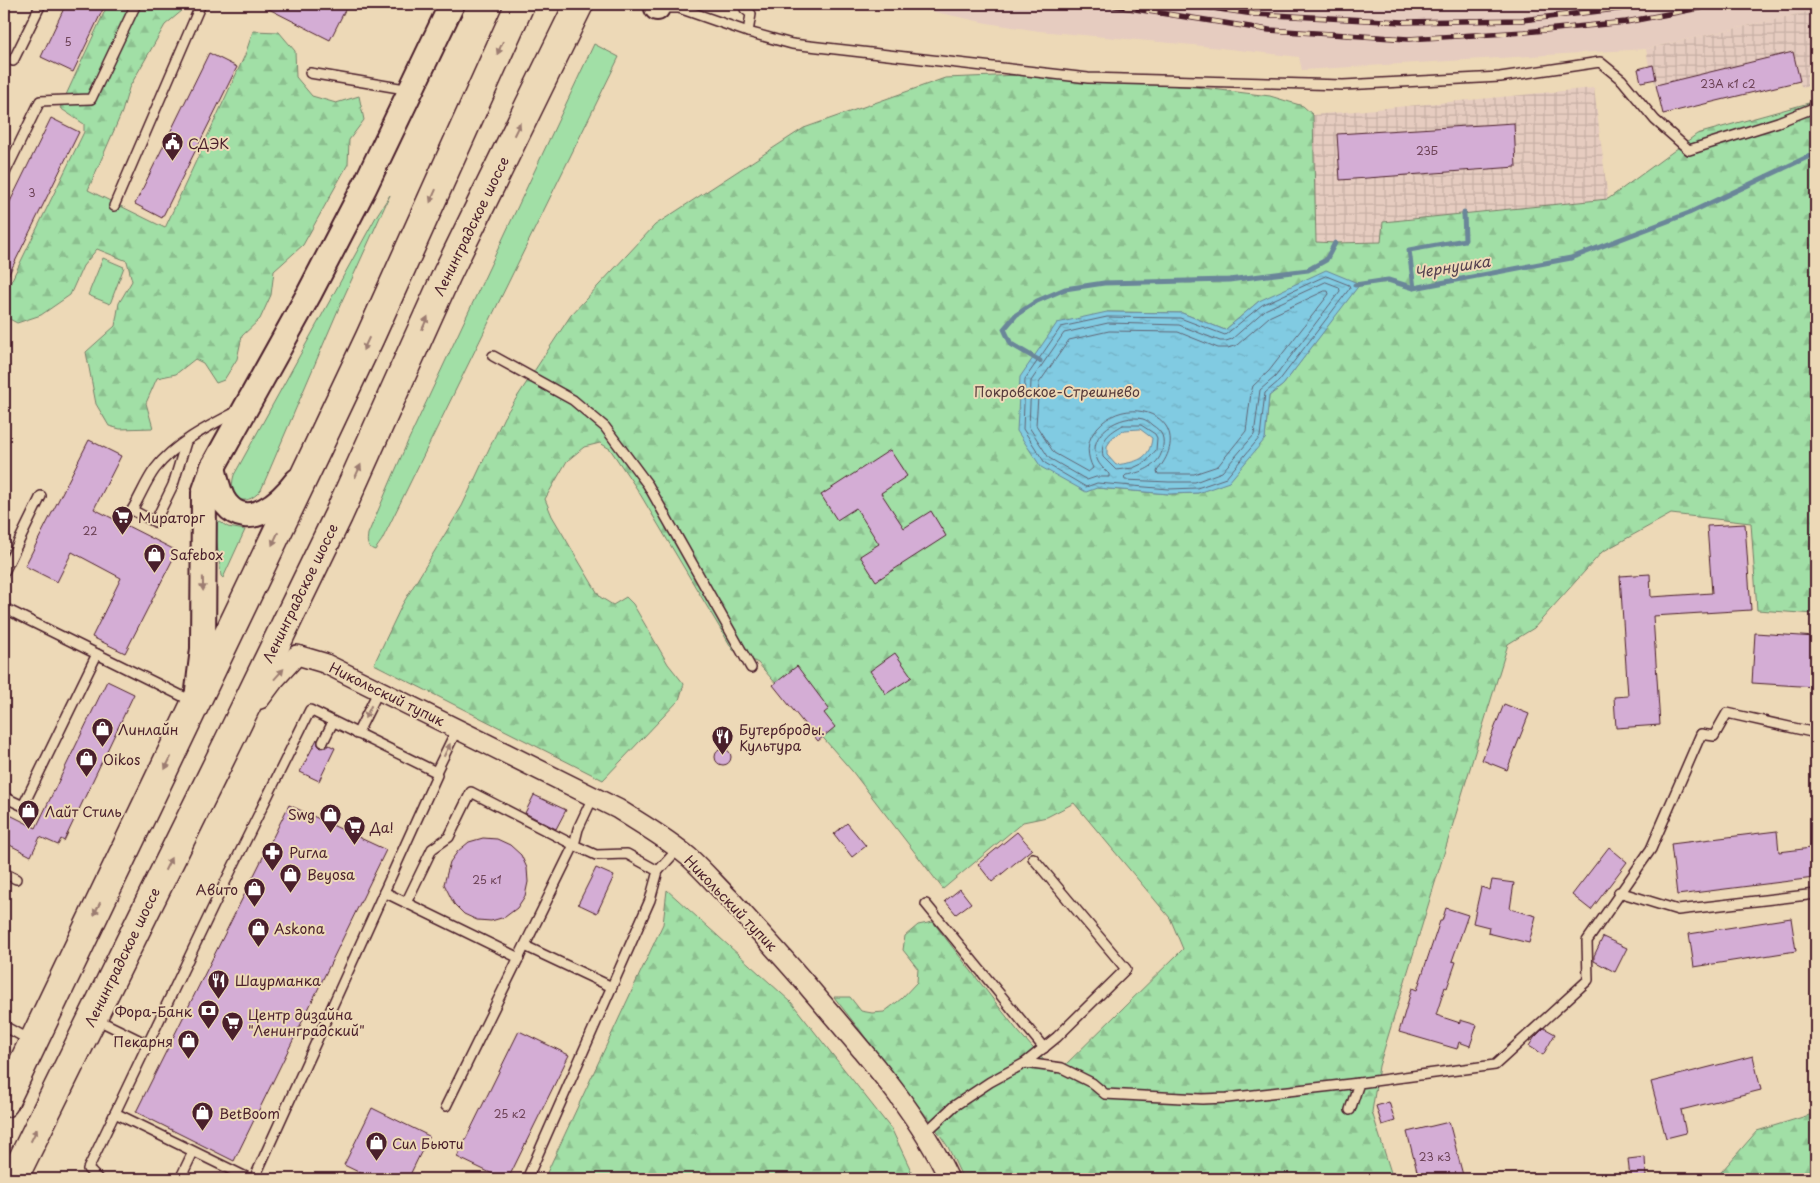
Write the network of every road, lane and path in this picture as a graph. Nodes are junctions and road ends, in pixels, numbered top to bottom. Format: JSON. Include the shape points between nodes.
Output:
{"nodes":[{"id":1,"x":41,"y":4,"type":"edge"},
{"id":2,"x":136,"y":4,"type":"edge"},
{"id":3,"x":201,"y":4,"type":"edge"},
{"id":4,"x":452,"y":4,"type":"edge"},
{"id":5,"x":520,"y":4,"type":"edge"},
{"id":6,"x":657,"y":6,"type":"edge"},
{"id":7,"x":690,"y":7,"type":"edge"},
{"id":8,"x":577,"y":8,"type":"edge"},
{"id":9,"x":745,"y":9,"type":"dead end"},
{"id":10,"x":748,"y":32,"type":"junction"},
{"id":11,"x":13,"y":61,"type":"dead end"},
{"id":12,"x":310,"y":73,"type":"dead end"},
{"id":13,"x":411,"y":90,"type":"junction"},
{"id":14,"x":1816,"y":107,"type":"edge"},
{"id":15,"x":4,"y":175,"type":"edge"},
{"id":16,"x":114,"y":206,"type":"dead end"},
{"id":17,"x":493,"y":356,"type":"dead end"},
{"id":18,"x":245,"y":408,"type":"junction"},
{"id":19,"x":186,"y":442,"type":"junction"},
{"id":20,"x":309,"y":466,"type":"junction"},
{"id":21,"x":213,"y":467,"type":"junction"},
{"id":22,"x":41,"y":496,"type":"dead end"},
{"id":23,"x":4,"y":572,"type":"edge"},
{"id":24,"x":4,"y":608,"type":"edge"},
{"id":25,"x":98,"y":654,"type":"junction"},
{"id":26,"x":752,"y":668,"type":"dead end"},
{"id":27,"x":379,"y":690,"type":"junction"},
{"id":28,"x":197,"y":703,"type":"junction"},
{"id":29,"x":333,"y":722,"type":"junction"},
{"id":30,"x":457,"y":729,"type":"junction"},
{"id":31,"x":1816,"y":733,"type":"edge"},
{"id":32,"x":357,"y":734,"type":"junction"},
{"id":33,"x":229,"y":741,"type":"junction"},
{"id":34,"x":324,"y":742,"type":"dead end"},
{"id":35,"x":436,"y":772,"type":"junction"},
{"id":36,"x":4,"y":797,"type":"edge"},
{"id":37,"x":593,"y":797,"type":"junction"},
{"id":38,"x":574,"y":845,"type":"junction"},
{"id":39,"x":678,"y":848,"type":"junction"},
{"id":40,"x":1033,"y":858,"type":"dead end"},
{"id":41,"x":658,"y":871,"type":"junction"},
{"id":42,"x":4,"y":873,"type":"edge"},
{"id":43,"x":16,"y":879,"type":"dead end"},
{"id":44,"x":384,"y":892,"type":"junction"},
{"id":45,"x":1619,"y":892,"type":"junction"},
{"id":46,"x":1816,"y":894,"type":"edge"},
{"id":47,"x":406,"y":903,"type":"junction"},
{"id":48,"x":926,"y":904,"type":"dead end"},
{"id":49,"x":525,"y":946,"type":"junction"},
{"id":50,"x":519,"y":958,"type":"junction"},
{"id":51,"x":612,"y":986,"type":"junction"},
{"id":52,"x":92,"y":1018,"type":"junction"},
{"id":53,"x":4,"y":1026,"type":"edge"},
{"id":54,"x":33,"y":1042,"type":"junction"},
{"id":55,"x":147,"y":1044,"type":"junction"},
{"id":56,"x":1044,"y":1048,"type":"junction"},
{"id":57,"x":1025,"y":1063,"type":"junction"},
{"id":58,"x":1359,"y":1083,"type":"junction"},
{"id":59,"x":4,"y":1103,"type":"edge"},
{"id":60,"x":446,"y":1106,"type":"dead end"},
{"id":61,"x":1350,"y":1110,"type":"dead end"},
{"id":62,"x":114,"y":1113,"type":"junction"},
{"id":63,"x":925,"y":1133,"type":"junction"},
{"id":64,"x":193,"y":1152,"type":"junction"},
{"id":65,"x":13,"y":1179,"type":"edge"},
{"id":66,"x":98,"y":1179,"type":"edge"},
{"id":67,"x":180,"y":1179,"type":"edge"},
{"id":68,"x":250,"y":1179,"type":"edge"},
{"id":69,"x":254,"y":1179,"type":"edge"},
{"id":70,"x":527,"y":1179,"type":"edge"},
{"id":71,"x":949,"y":1179,"type":"edge"}],
"edges":[{"from":1,"to":11,"type":"lane"},
{"from":2,"to":15,"type":"lane","via":[[91,99],[40,101]]},
{"from":3,"to":16,"type":"lane"},
{"from":4,"to":13,"type":"street"},
{"from":5,"to":20,"type":"main road","one_way":true},
{"from":6,"to":7,"type":"lane"},
{"from":7,"to":10,"type":"lane"},
{"from":33,"to":8,"type":"main road","name":"Ленинградское шоссе","one_way":true,"via":[[338,516],[447,274]]},
{"from":9,"to":10,"type":"lane","via":[[751,14]]},
{"from":10,"to":14,"type":"lane","via":[[792,44],[1088,78],[1343,85],[1500,77],[1600,62],[1622,80],[1655,120],[1689,150]]},
{"from":12,"to":13,"type":"lane"},
{"from":13,"to":18,"type":"street","via":[[364,188]]},
{"from":17,"to":26,"type":"lane","via":[[573,400],[605,427],[648,485]]},
{"from":18,"to":19,"type":"lane"},
{"from":18,"to":21,"type":"street"},
{"from":19,"to":19,"type":"lane","via":[[173,485],[155,522],[132,510],[155,470]]},
{"from":20,"to":21,"type":"street","via":[[287,494],[267,510],[256,514],[244,514],[226,504]]},
{"from":20,"to":28,"type":"main road","one_way":true},
{"from":21,"to":28,"type":"street","one_way":true,"via":[[204,492],[203,649]]},
{"from":22,"to":23,"type":"lane"},
{"from":24,"to":25,"type":"lane"},
{"from":25,"to":28,"type":"lane"},
{"from":25,"to":36,"type":"lane","via":[[23,806]]},
{"from":27,"to":30,"type":"street","name":"Никольский тупик"},
{"from":27,"to":32,"type":"lane","one_way":true},
{"from":33,"to":27,"type":"street","name":"Никольский тупик","one_way":true,"via":[[274,679],[297,655]]},
{"from":28,"to":54,"type":"main road","one_way":true},
{"from":29,"to":32,"type":"lane"},
{"from":29,"to":34,"type":"lane"},
{"from":29,"to":55,"type":"lane","via":[[310,710]]},
{"from":35,"to":30,"type":"lane","one_way":true},
{"from":30,"to":37,"type":"street","name":"Никольский тупик"},
{"from":31,"to":45,"type":"lane","via":[[1727,713],[1714,736],[1701,734],[1651,849]]},
{"from":32,"to":35,"type":"lane"},
{"from":52,"to":33,"type":"main road","name":"Ленинградское шоссе","one_way":true},
{"from":35,"to":44,"type":"lane","via":[[437,776]]},
{"from":37,"to":38,"type":"lane"},
{"from":37,"to":39,"type":"street","name":"Никольский тупик"},
{"from":38,"to":41,"type":"lane","via":[[596,855],[627,854]]},
{"from":38,"to":47,"type":"lane","via":[[471,792],[449,838],[432,849]]},
{"from":38,"to":49,"type":"lane"},
{"from":39,"to":41,"type":"lane"},
{"from":39,"to":63,"type":"street","name":"Никольский тупик","via":[[769,942],[866,1054]]},
{"from":40,"to":56,"type":"lane","via":[[1126,969]]},
{"from":41,"to":51,"type":"lane","via":[[650,900]]},
{"from":42,"to":43,"type":"lane"},
{"from":44,"to":47,"type":"lane"},
{"from":44,"to":69,"type":"lane"},
{"from":45,"to":46,"type":"lane","via":[[1678,910]]},
{"from":45,"to":58,"type":"lane","via":[[1587,941],[1588,980],[1495,1065]]},
{"from":47,"to":50,"type":"lane"},
{"from":48,"to":56,"type":"lane"},
{"from":49,"to":50,"type":"lane"},
{"from":49,"to":51,"type":"lane"},
{"from":50,"to":60,"type":"lane"},
{"from":51,"to":70,"type":"lane"},
{"from":52,"to":55,"type":"lane"},
{"from":65,"to":52,"type":"main road","name":"Ленинградское шоссе","one_way":true},
{"from":53,"to":54,"type":"lane"},
{"from":54,"to":59,"type":"main road"},
{"from":55,"to":62,"type":"lane"},
{"from":56,"to":57,"type":"lane"},
{"from":57,"to":58,"type":"lane","via":[[1062,1068],[1092,1083],[1105,1094],[1227,1098]]},
{"from":57,"to":63,"type":"lane","via":[[954,1106]]},
{"from":58,"to":61,"type":"lane"},
{"from":62,"to":64,"type":"lane"},
{"from":62,"to":66,"type":"lane","via":[[88,1169]]},
{"from":63,"to":71,"type":"street","name":"Никольский тупик"},
{"from":64,"to":67,"type":"lane"},
{"from":64,"to":68,"type":"lane"}]}
